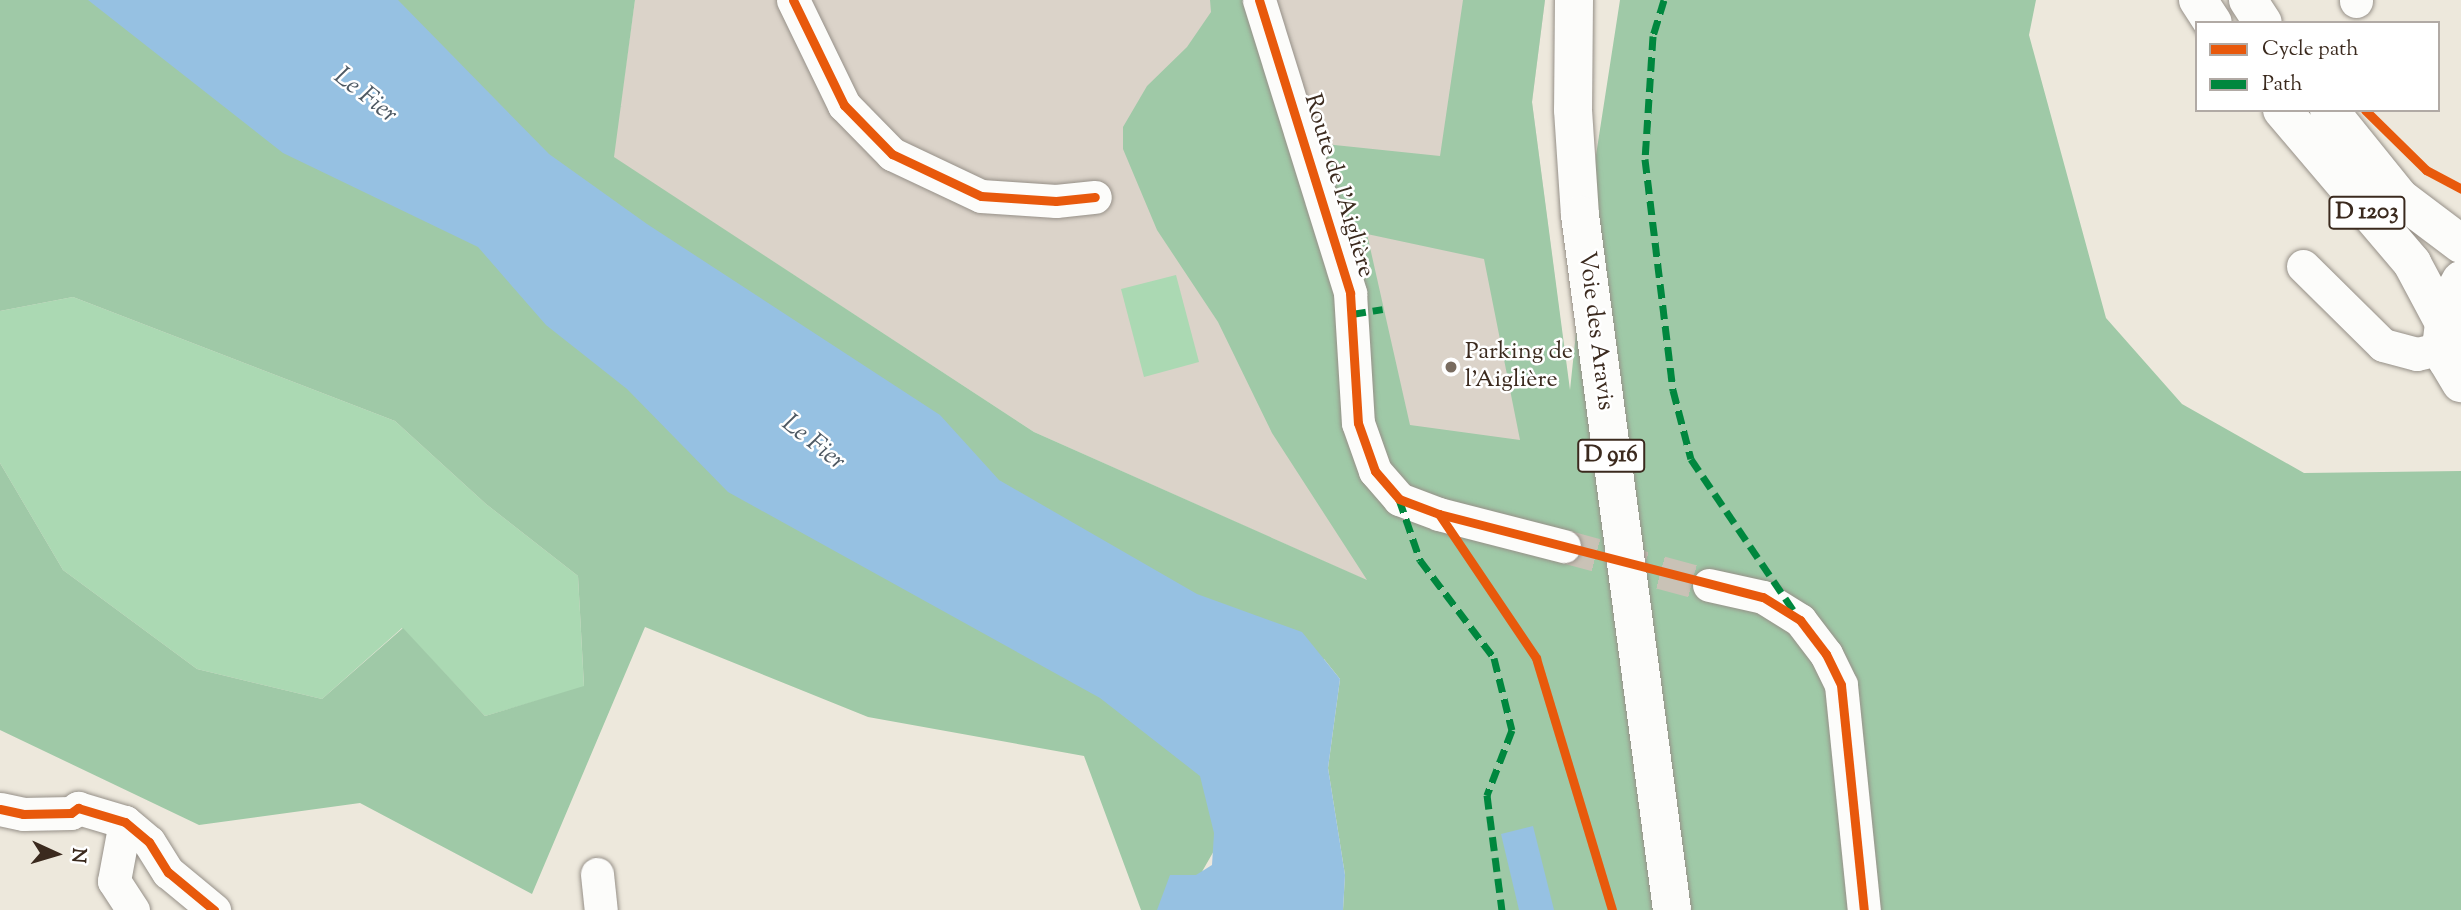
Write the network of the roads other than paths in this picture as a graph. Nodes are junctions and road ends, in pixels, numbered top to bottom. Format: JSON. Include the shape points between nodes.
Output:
{"nodes":[{"id":1,"x":793,"y":0,"type":"edge"},
{"id":2,"x":1259,"y":0,"type":"edge"},
{"id":3,"x":1574,"y":0,"type":"edge"},
{"id":4,"x":2198,"y":0,"type":"edge"},
{"id":5,"x":2248,"y":0,"type":"edge"},
{"id":6,"x":2212,"y":21,"type":"edge"},
{"id":7,"x":2262,"y":21,"type":"edge"},
{"id":8,"x":2283,"y":112,"type":"edge"},
{"id":9,"x":2331,"y":112,"type":"edge"},
{"id":10,"x":1095,"y":197,"type":"dead end"},
{"id":11,"x":2461,"y":244,"type":"edge"},
{"id":12,"x":2303,"y":266,"type":"dead end"},
{"id":13,"x":2461,"y":280,"type":"edge"},
{"id":14,"x":2443,"y":335,"type":"junction"},
{"id":15,"x":2461,"y":383,"type":"edge"},
{"id":16,"x":1564,"y":546,"type":"tunnel mouth"},
{"id":17,"x":1709,"y":585,"type":"tunnel mouth"},
{"id":18,"x":0,"y":799,"type":"edge"},
{"id":19,"x":78,"y":808,"type":"junction"},
{"id":20,"x":0,"y":809,"type":"edge"},
{"id":21,"x":137,"y":832,"type":"junction"},
{"id":22,"x":597,"y":874,"type":"dead end"},
{"id":23,"x":208,"y":904,"type":"edge"},
{"id":24,"x":134,"y":910,"type":"edge"},
{"id":25,"x":601,"y":910,"type":"edge"},
{"id":26,"x":1672,"y":910,"type":"edge"},
{"id":27,"x":1864,"y":910,"type":"edge"}],
"edges":[{"from":1,"to":10,"type":"street","via":[[844,105],[892,154],[981,196],[1056,201]]},
{"from":2,"to":16,"type":"street","name":"Route de l'Aiglière","via":[[1350,293],[1358,423],[1375,471],[1399,499],[1409,503]]},
{"from":3,"to":26,"type":"main road","name":"Voie des Aravis","number":"D 916","via":[[1573,110],[1580,215]]},
{"from":4,"to":6,"type":"main road"},
{"from":5,"to":7,"type":"main road"},
{"from":8,"to":14,"type":"main road","number":"D 1203","via":[[2412,263]]},
{"from":9,"to":11,"type":"main road","number":"D 1203","via":[[2400,198]]},
{"from":12,"to":14,"type":"street","via":[[2383,345],[2417,354]]},
{"from":13,"to":14,"type":"main road"},
{"from":14,"to":15,"type":"main road"},
{"from":17,"to":27,"type":"street","via":[[1763,597],[1800,620],[1826,654],[1841,684]]},
{"from":18,"to":19,"type":"street","via":[[74,800]]},
{"from":19,"to":20,"type":"street","via":[[71,813],[23,814]]},
{"from":19,"to":21,"type":"street"},
{"from":21,"to":23,"type":"street","via":[[170,843],[193,870]]},
{"from":21,"to":24,"type":"street","via":[[114,881]]},
{"from":22,"to":25,"type":"street"}]}
